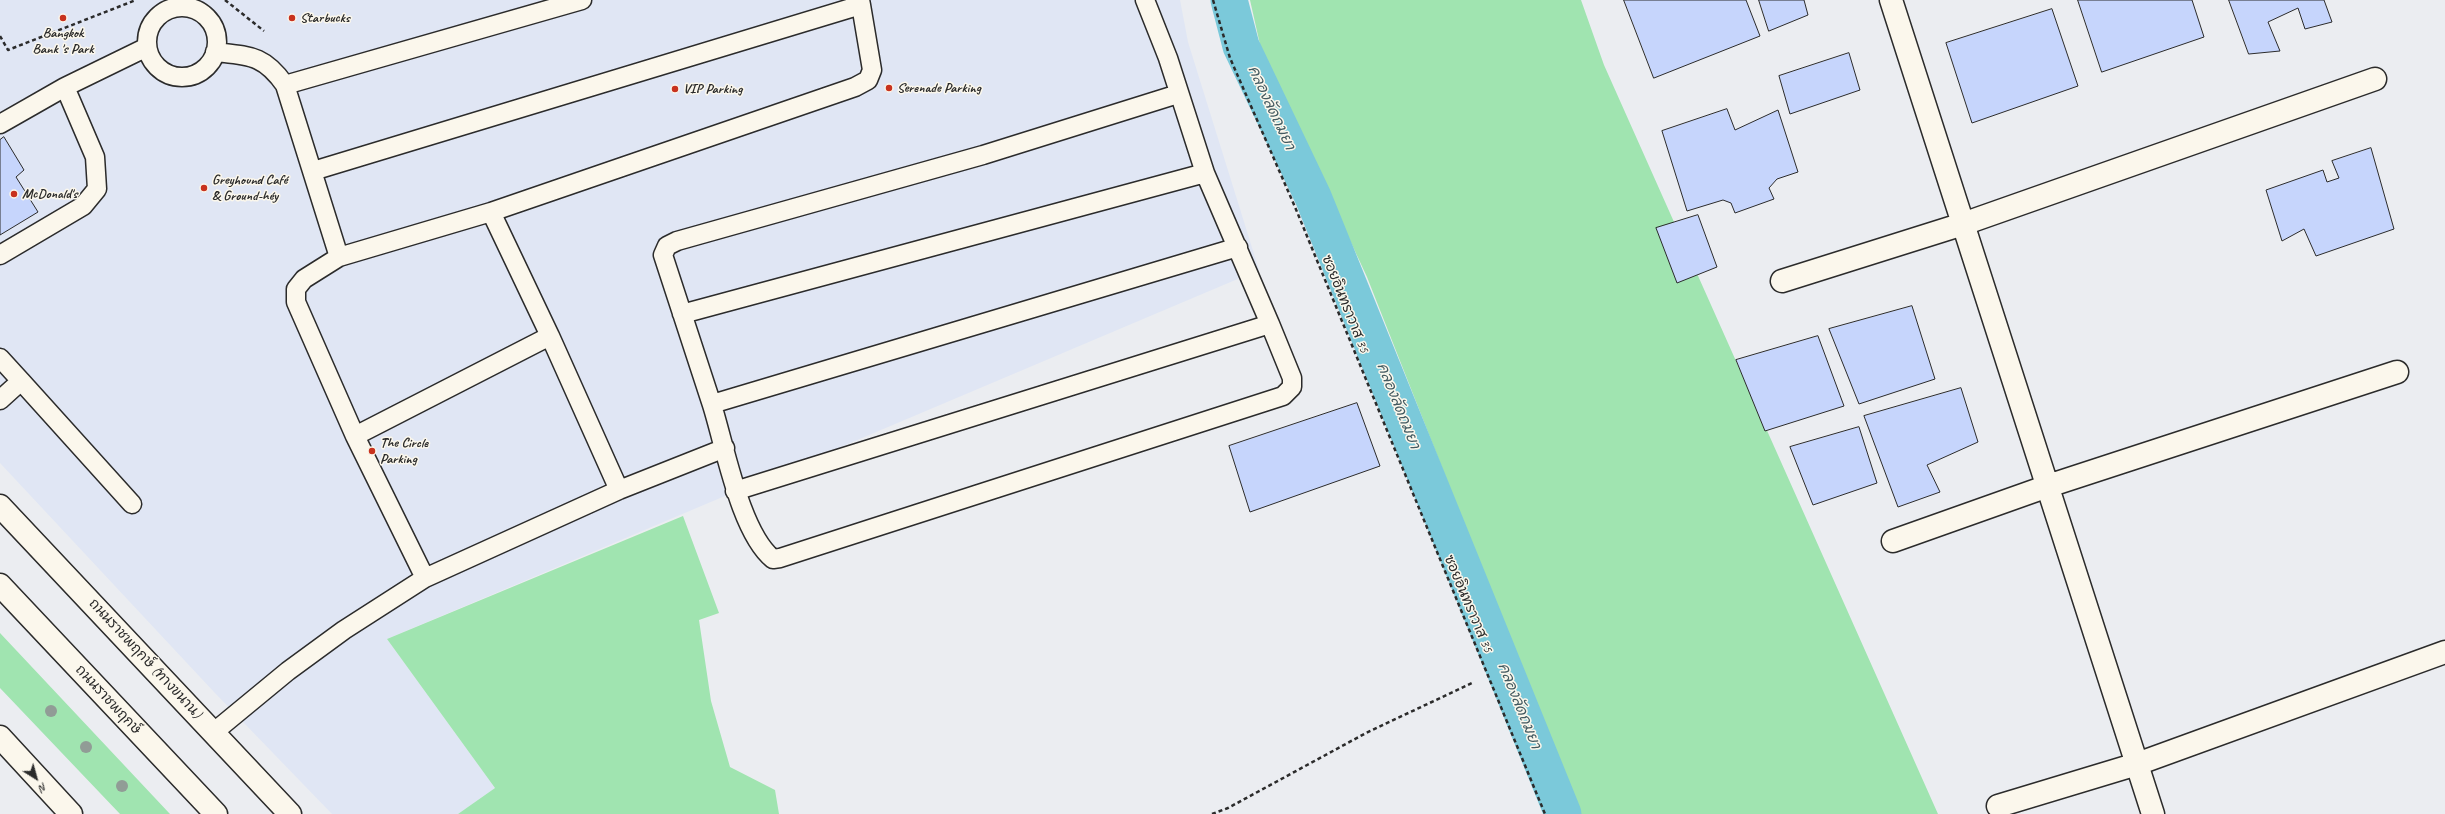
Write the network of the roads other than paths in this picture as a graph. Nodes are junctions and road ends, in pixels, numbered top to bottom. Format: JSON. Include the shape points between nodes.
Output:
{"nodes":[{"id":1,"x":582,"y":0,"type":"edge"},
{"id":2,"x":1145,"y":0,"type":"edge"},
{"id":3,"x":1891,"y":0,"type":"edge"},
{"id":4,"x":861,"y":3,"type":"edge"},
{"id":5,"x":147,"y":47,"type":"junction"},
{"id":6,"x":210,"y":54,"type":"junction"},
{"id":7,"x":2375,"y":79,"type":"dead end"},
{"id":8,"x":285,"y":85,"type":"junction"},
{"id":9,"x":65,"y":87,"type":"junction"},
{"id":10,"x":1178,"y":94,"type":"junction"},
{"id":11,"x":0,"y":124,"type":"edge"},
{"id":12,"x":313,"y":171,"type":"junction"},
{"id":13,"x":1205,"y":173,"type":"junction"},
{"id":14,"x":491,"y":212,"type":"junction"},
{"id":15,"x":1963,"y":224,"type":"junction"},
{"id":16,"x":1238,"y":247,"type":"junction"},
{"id":17,"x":0,"y":255,"type":"edge"},
{"id":18,"x":339,"y":258,"type":"junction"},
{"id":19,"x":1782,"y":280,"type":"dead end"},
{"id":20,"x":682,"y":314,"type":"junction"},
{"id":21,"x":1270,"y":324,"type":"junction"},
{"id":22,"x":550,"y":336,"type":"junction"},
{"id":23,"x":0,"y":358,"type":"edge"},
{"id":24,"x":2397,"y":372,"type":"dead end"},
{"id":25,"x":21,"y":381,"type":"junction"},
{"id":26,"x":0,"y":400,"type":"edge"},
{"id":27,"x":712,"y":404,"type":"junction"},
{"id":28,"x":355,"y":436,"type":"junction"},
{"id":29,"x":725,"y":448,"type":"junction"},
{"id":30,"x":2048,"y":486,"type":"junction"},
{"id":31,"x":619,"y":490,"type":"junction"},
{"id":32,"x":735,"y":491,"type":"junction"},
{"id":33,"x":132,"y":504,"type":"dead end"},
{"id":34,"x":0,"y":506,"type":"edge"},
{"id":35,"x":1893,"y":541,"type":"dead end"},
{"id":36,"x":425,"y":578,"type":"junction"},
{"id":37,"x":0,"y":585,"type":"edge"},
{"id":38,"x":2445,"y":652,"type":"edge"},
{"id":39,"x":214,"y":732,"type":"junction"},
{"id":40,"x":0,"y":737,"type":"edge"},
{"id":41,"x":2137,"y":764,"type":"junction"},
{"id":42,"x":1998,"y":806,"type":"dead end"},
{"id":43,"x":71,"y":814,"type":"edge"},
{"id":44,"x":216,"y":814,"type":"edge"},
{"id":45,"x":290,"y":814,"type":"edge"},
{"id":46,"x":2153,"y":814,"type":"edge"}],
"edges":[{"from":1,"to":8,"type":"lane"},
{"from":2,"to":10,"type":"lane","via":[[1168,58]]},
{"from":3,"to":15,"type":"street"},
{"from":4,"to":12,"type":"lane"},
{"from":4,"to":14,"type":"lane","via":[[872,70],[868,80],[856,87]]},
{"from":5,"to":6,"type":"lane","via":[[155,64],[164,73],[181,77],[194,75],[204,69]]},
{"from":5,"to":6,"type":"lane","via":[[149,30],[160,15],[171,9],[187,7],[199,10],[211,23],[217,41]]},
{"from":5,"to":9,"type":"lane"},
{"from":6,"to":8,"type":"lane","via":[[244,55],[261,61],[274,69]]},
{"from":7,"to":15,"type":"street"},
{"from":8,"to":12,"type":"lane"},
{"from":9,"to":11,"type":"lane"},
{"from":9,"to":17,"type":"lane","via":[[95,158],[97,189],[83,206]]},
{"from":10,"to":13,"type":"lane"},
{"from":10,"to":20,"type":"lane","via":[[982,155],[676,241],[667,246],[663,255]]},
{"from":12,"to":18,"type":"lane"},
{"from":13,"to":16,"type":"lane"},
{"from":13,"to":20,"type":"lane"},
{"from":14,"to":18,"type":"lane"},
{"from":14,"to":22,"type":"lane"},
{"from":15,"to":19,"type":"street"},
{"from":15,"to":30,"type":"street"},
{"from":16,"to":21,"type":"lane"},
{"from":16,"to":27,"type":"lane"},
{"from":18,"to":28,"type":"lane","via":[[304,279],[296,289],[296,302]]},
{"from":20,"to":27,"type":"lane"},
{"from":21,"to":32,"type":"lane"},
{"from":21,"to":32,"type":"lane","via":[[1292,378],[1292,387],[1283,396],[780,558],[773,559],[761,546]]},
{"from":22,"to":28,"type":"lane"},
{"from":22,"to":31,"type":"lane"},
{"from":23,"to":25,"type":"lane"},
{"from":24,"to":30,"type":"street"},
{"from":25,"to":26,"type":"lane"},
{"from":25,"to":33,"type":"lane"},
{"from":27,"to":29,"type":"lane"},
{"from":28,"to":36,"type":"lane"},
{"from":29,"to":31,"type":"lane"},
{"from":29,"to":32,"type":"lane"},
{"from":30,"to":35,"type":"street"},
{"from":30,"to":41,"type":"street"},
{"from":31,"to":36,"type":"lane"},
{"from":34,"to":39,"type":"street","name":"ถนนราชพฤกษ์ (ทางขนาน)"},
{"from":36,"to":39,"type":"lane","via":[[344,630],[294,666]]},
{"from":37,"to":44,"type":"street","name":"ถนนราชพฤกษ์"},
{"from":38,"to":41,"type":"street"},
{"from":39,"to":45,"type":"street","name":"ถนนราชพฤกษ์ (ทางขนาน)"},
{"from":40,"to":43,"type":"street"},
{"from":41,"to":42,"type":"street"},
{"from":41,"to":46,"type":"street"}]}
